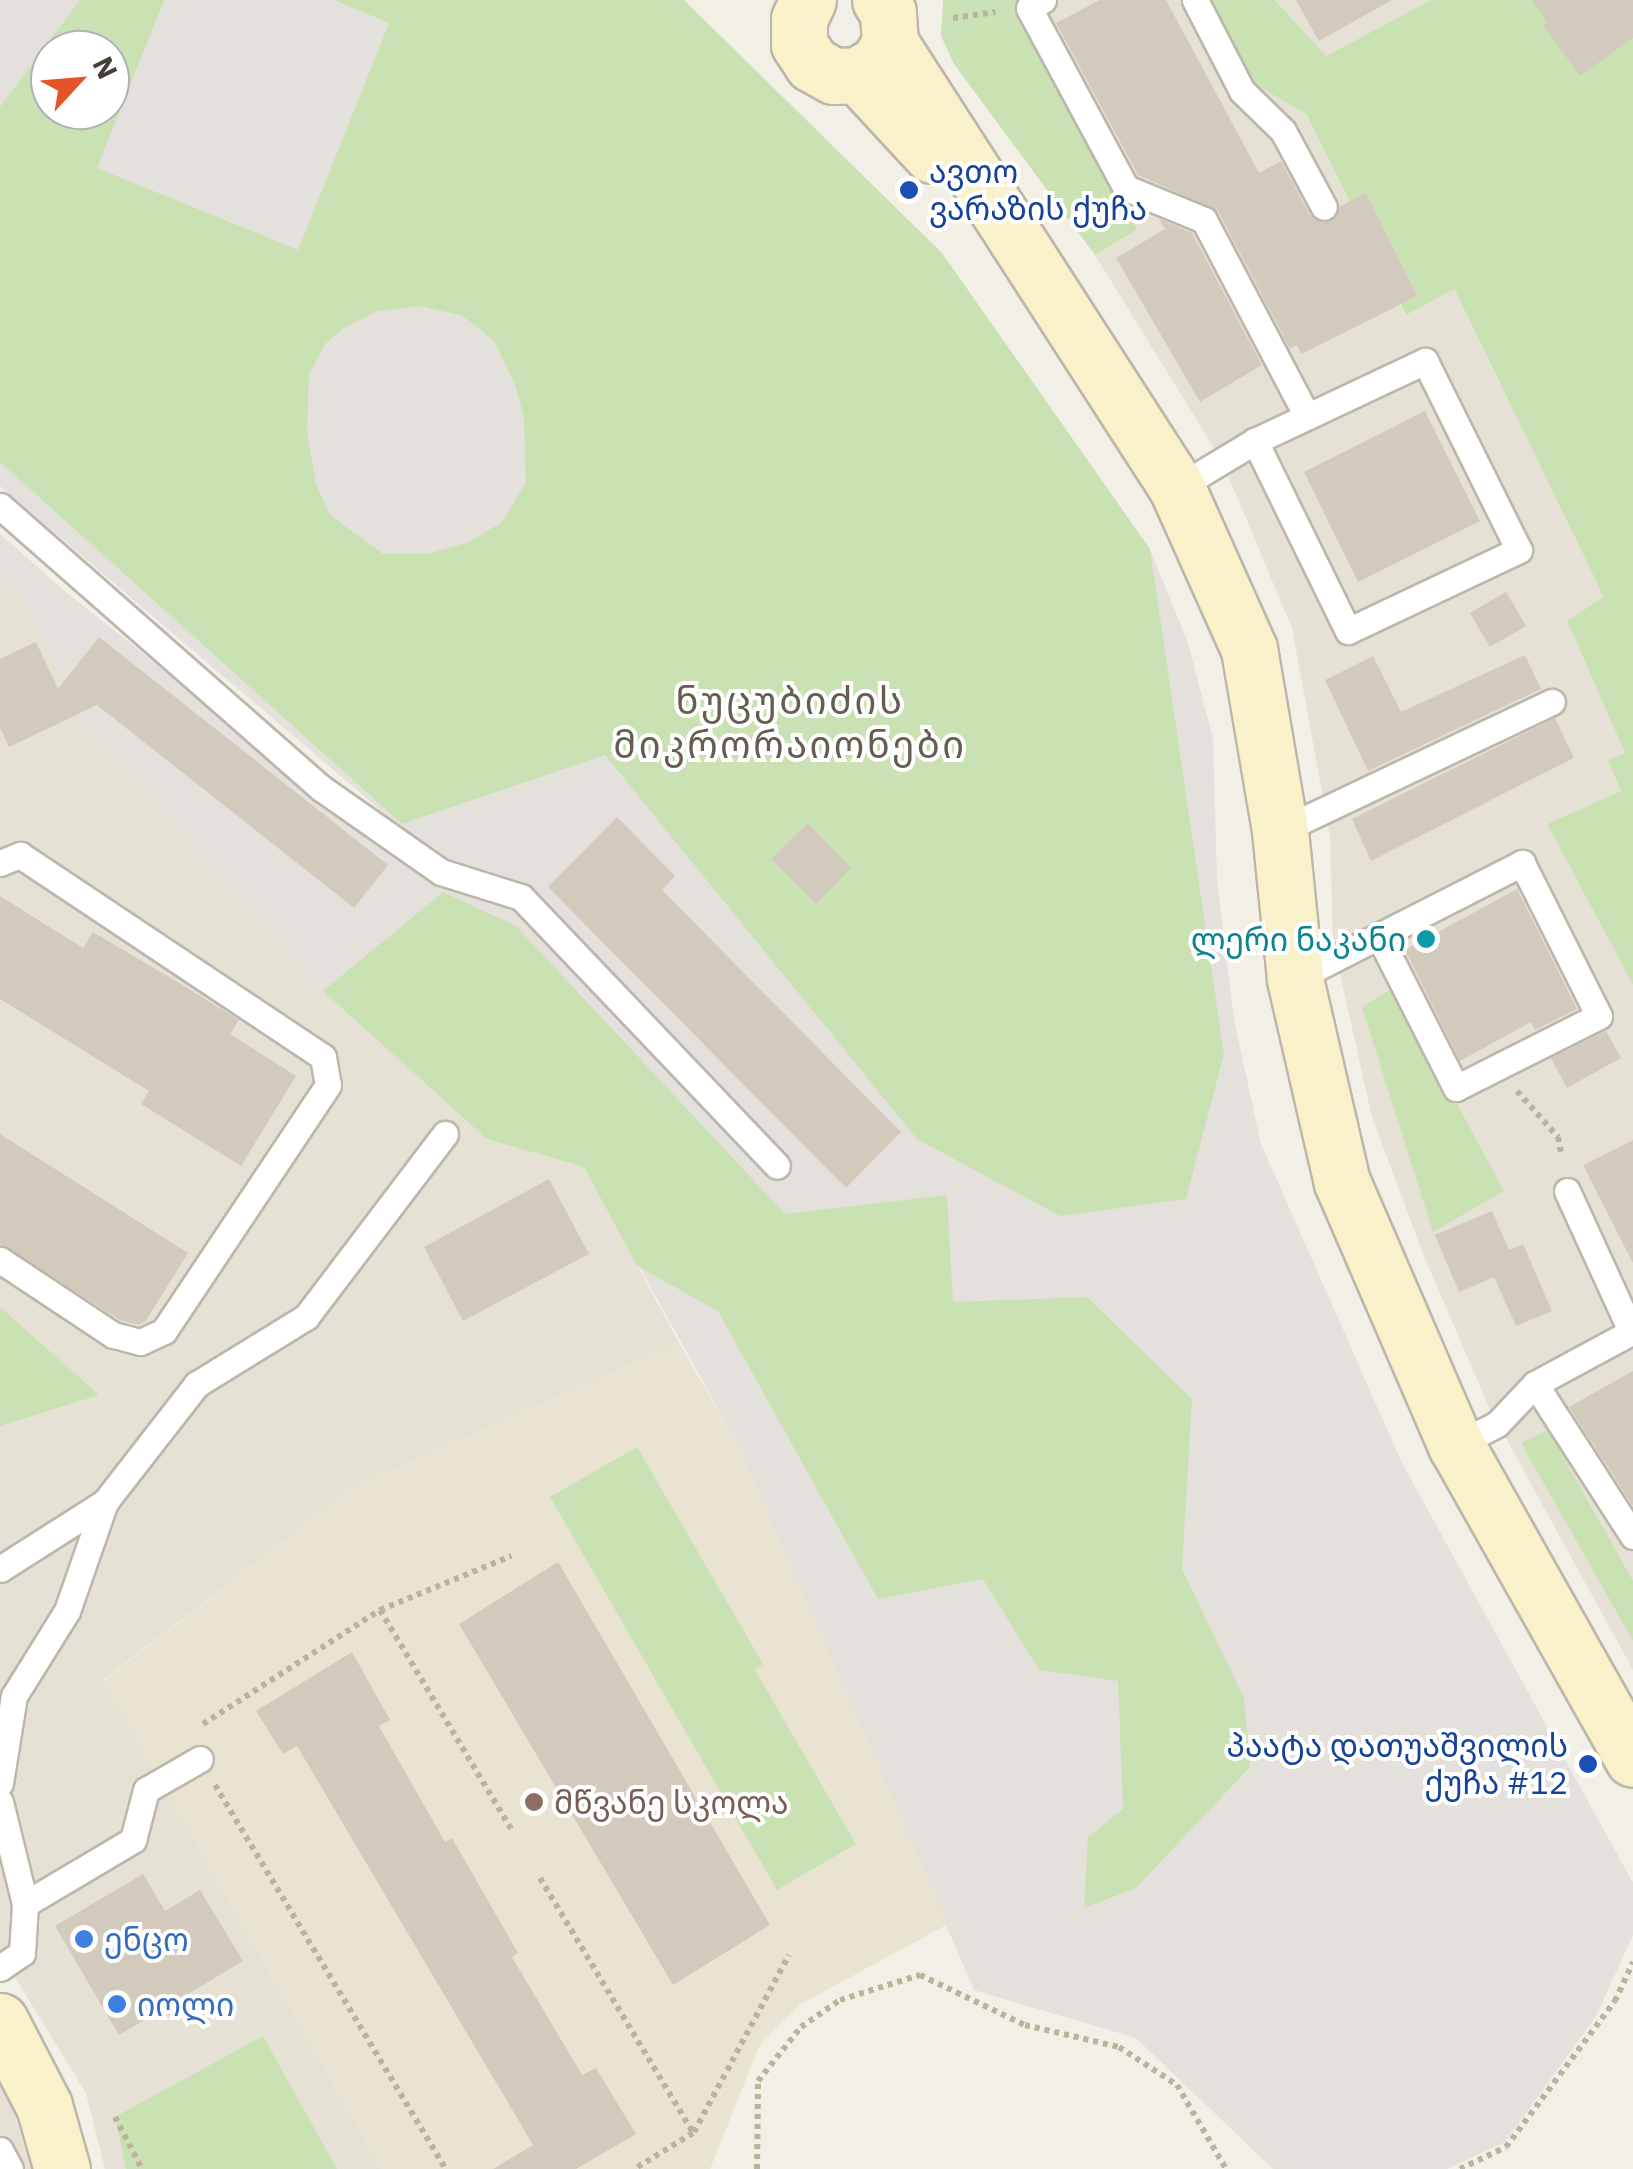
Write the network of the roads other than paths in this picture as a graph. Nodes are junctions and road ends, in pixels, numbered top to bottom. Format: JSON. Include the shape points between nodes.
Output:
{"nodes":[{"id":1,"x":1194,"y":0,"type":"edge"},
{"id":2,"x":1036,"y":4,"type":"edge"},
{"id":3,"x":793,"y":6,"type":"edge"},
{"id":4,"x":876,"y":40,"type":"edge"},
{"id":5,"x":1324,"y":207,"type":"dead end"},
{"id":6,"x":1307,"y":416,"type":"junction"},
{"id":7,"x":1255,"y":441,"type":"junction"},
{"id":8,"x":1177,"y":488,"type":"junction"},
{"id":9,"x":0,"y":506,"type":"edge"},
{"id":10,"x":1552,"y":702,"type":"dead end"},
{"id":11,"x":1280,"y":831,"type":"junction"},
{"id":12,"x":0,"y":863,"type":"edge"},
{"id":13,"x":1379,"y":936,"type":"junction"},
{"id":14,"x":1295,"y":979,"type":"junction"},
{"id":15,"x":444,"y":1134,"type":"dead end"},
{"id":16,"x":778,"y":1166,"type":"dead end"},
{"id":17,"x":1567,"y":1192,"type":"road end"},
{"id":18,"x":0,"y":1260,"type":"edge"},
{"id":19,"x":1632,"y":1331,"type":"edge"},
{"id":20,"x":1535,"y":1384,"type":"junction"},
{"id":21,"x":1456,"y":1445,"type":"junction"},
{"id":22,"x":105,"y":1502,"type":"junction"},
{"id":23,"x":1633,"y":1536,"type":"edge"},
{"id":24,"x":0,"y":1570,"type":"edge"},
{"id":25,"x":200,"y":1759,"type":"road end"},
{"id":26,"x":1633,"y":1759,"type":"edge"},
{"id":27,"x":0,"y":1783,"type":"edge"},
{"id":28,"x":0,"y":1802,"type":"edge"},
{"id":29,"x":25,"y":1904,"type":"junction"},
{"id":30,"x":0,"y":1968,"type":"edge"},
{"id":31,"x":0,"y":2021,"type":"edge"},
{"id":32,"x":0,"y":2150,"type":"edge"},
{"id":33,"x":10,"y":2169,"type":"edge"},
{"id":34,"x":62,"y":2169,"type":"edge"}],
"edges":[{"from":1,"to":5,"type":"lane","via":[[1242,91],[1283,130]]},
{"from":2,"to":6,"type":"lane","via":[[1126,188],[1204,220]]},
{"from":3,"to":4,"type":"main road","via":[[800,44],[812,64],[834,76]]},
{"from":4,"to":8,"type":"main road","via":[[1043,275]]},
{"from":6,"to":7,"type":"lane"},
{"from":6,"to":7,"type":"lane","via":[[1425,361],[1519,550],[1348,631]]},
{"from":7,"to":8,"type":"lane"},
{"from":8,"to":11,"type":"main road","via":[[1249,648]]},
{"from":9,"to":16,"type":"lane","via":[[321,788],[441,872],[521,897]]},
{"from":10,"to":11,"type":"lane"},
{"from":11,"to":14,"type":"main road"},
{"from":12,"to":18,"type":"lane","via":[[20,855],[323,1057],[328,1085],[164,1331],[140,1342],[113,1335]]},
{"from":13,"to":13,"type":"lane","via":[[1522,863],[1600,1016],[1456,1088]]},
{"from":13,"to":14,"type":"lane"},
{"from":14,"to":21,"type":"main road","via":[[1342,1182]]},
{"from":15,"to":22,"type":"lane","via":[[306,1317],[197,1384]]},
{"from":17,"to":19,"type":"lane"},
{"from":19,"to":20,"type":"lane"},
{"from":20,"to":21,"type":"lane","via":[[1497,1424]]},
{"from":20,"to":23,"type":"lane"},
{"from":21,"to":26,"type":"main road"},
{"from":22,"to":24,"type":"lane"},
{"from":22,"to":27,"type":"lane","via":[[67,1611],[14,1696]]},
{"from":25,"to":29,"type":"lane","via":[[146,1790],[133,1840]]},
{"from":28,"to":29,"type":"lane"},
{"from":29,"to":30,"type":"lane","via":[[22,1953]]},
{"from":31,"to":34,"type":"main road","via":[[44,2106]]},
{"from":32,"to":33,"type":"lane"}]}
